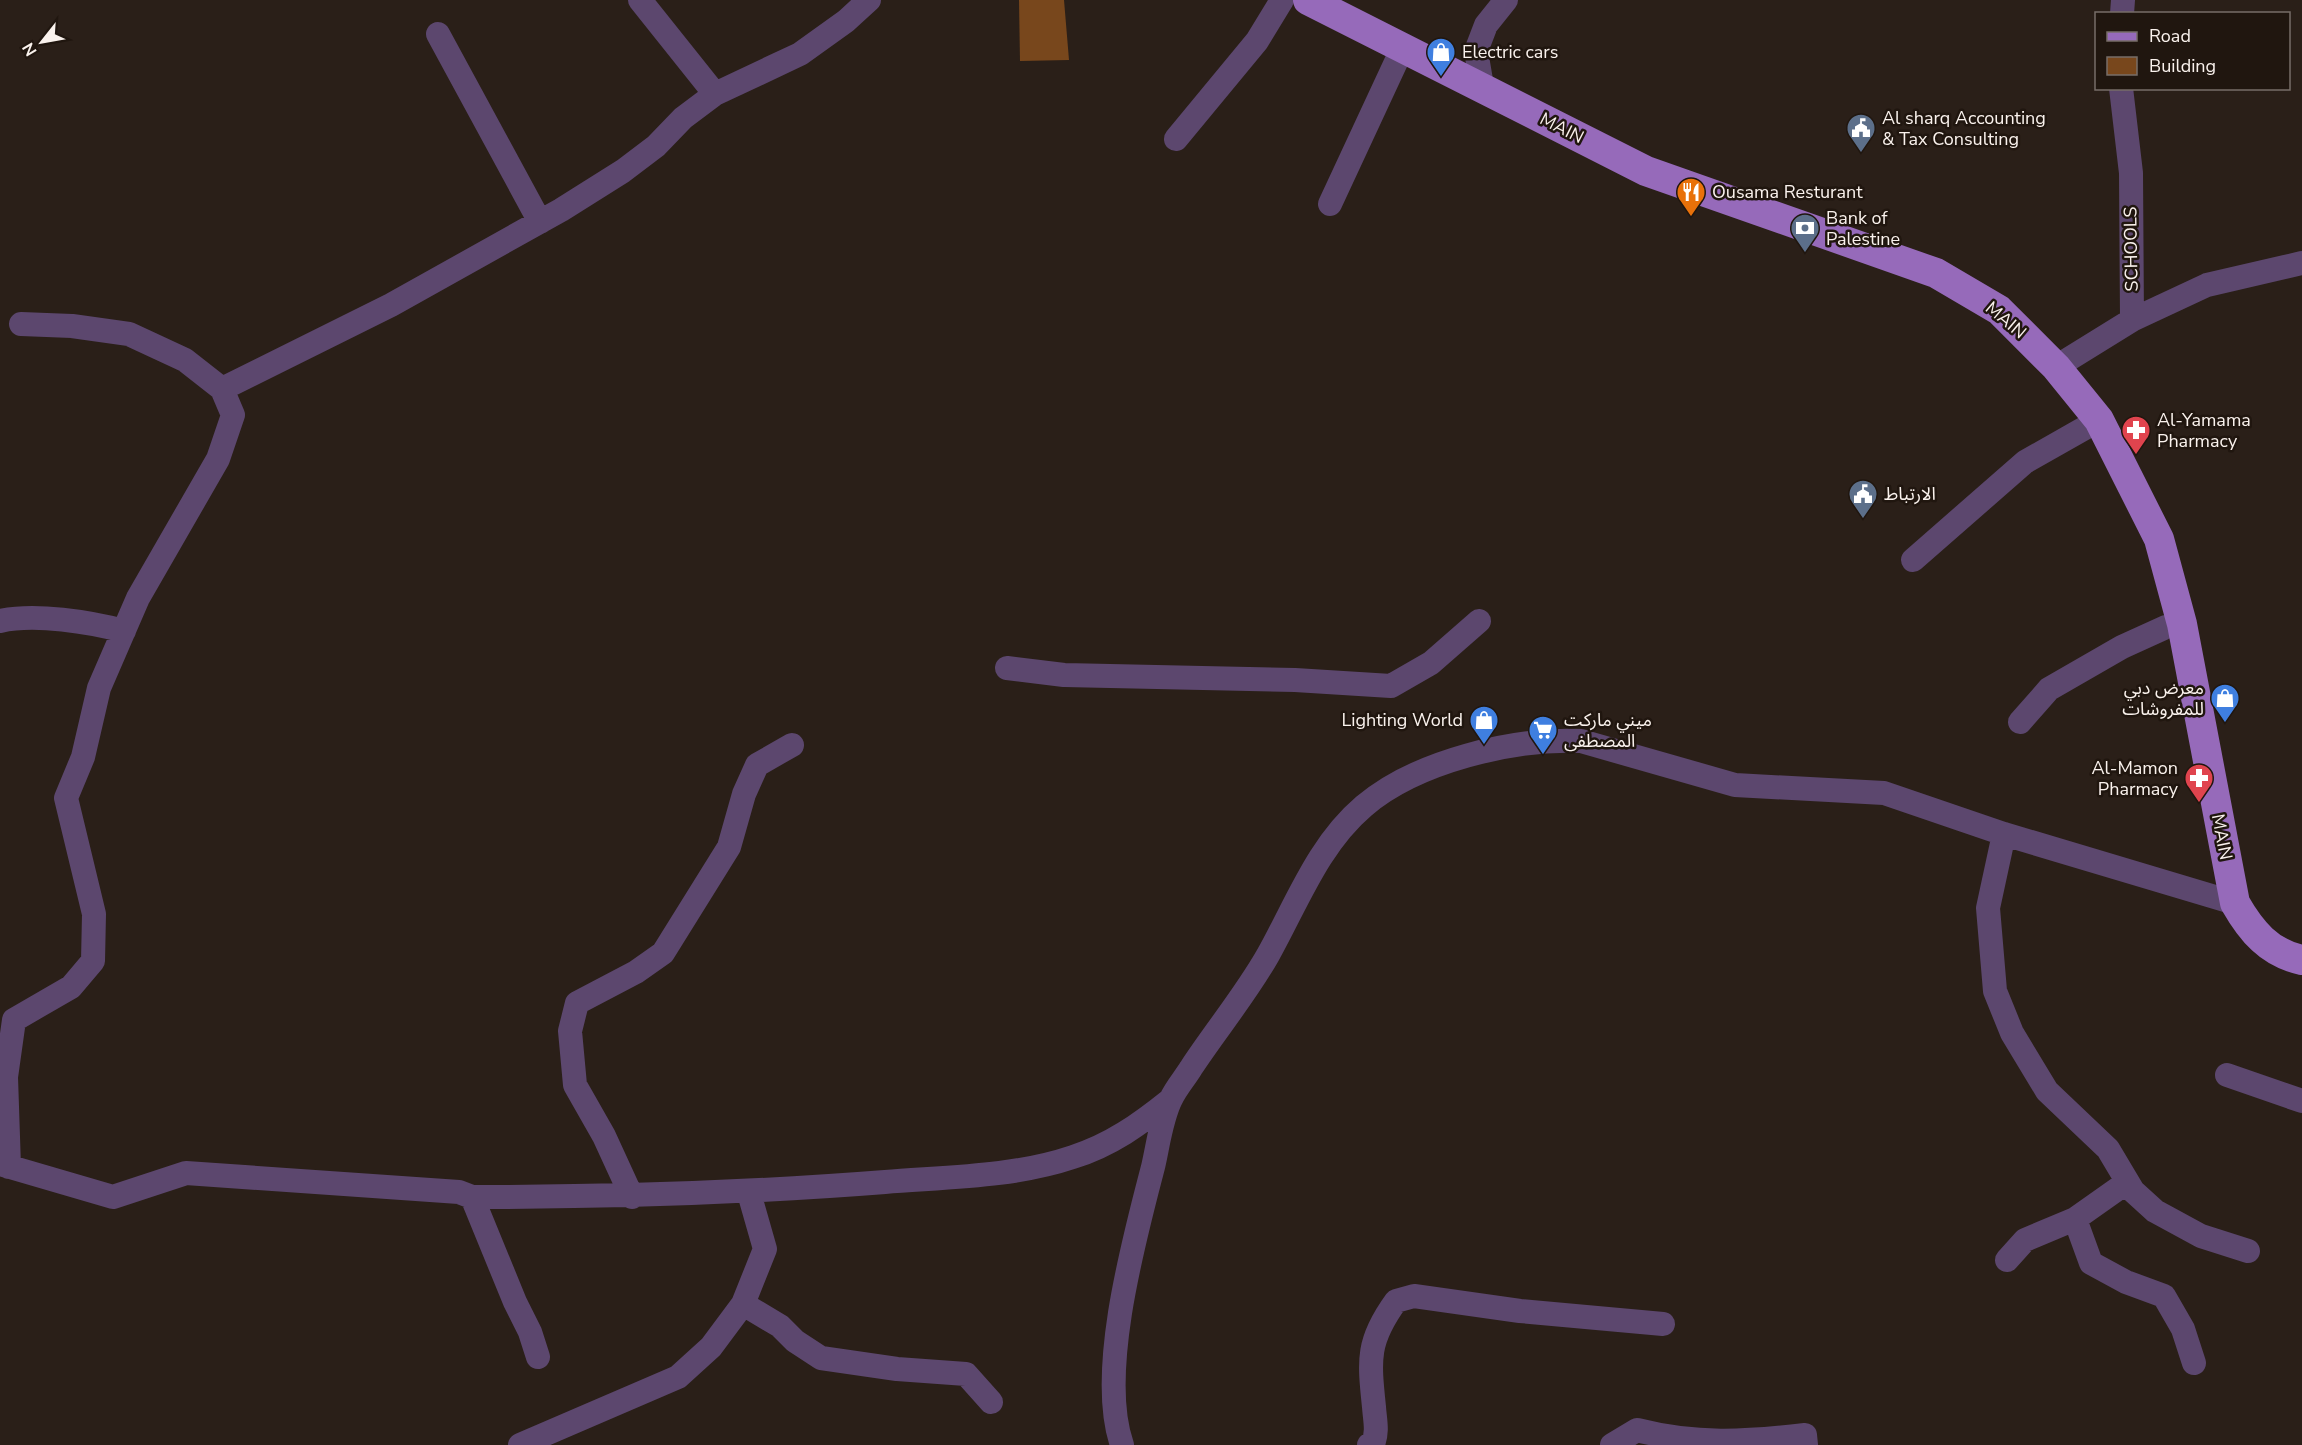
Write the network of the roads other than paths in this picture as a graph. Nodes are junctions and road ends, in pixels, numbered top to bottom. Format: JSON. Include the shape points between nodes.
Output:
{"nodes":[{"id":1,"x":640,"y":0,"type":"edge"},
{"id":2,"x":869,"y":0,"type":"edge"},
{"id":3,"x":1282,"y":0,"type":"edge"},
{"id":4,"x":1308,"y":0,"type":"edge"},
{"id":5,"x":1506,"y":0,"type":"edge"},
{"id":6,"x":438,"y":34,"type":"dead end"},
{"id":7,"x":1403,"y":47,"type":"junction"},
{"id":8,"x":1482,"y":86,"type":"junction"},
{"id":9,"x":2121,"y":90,"type":"edge"},
{"id":10,"x":715,"y":94,"type":"junction"},
{"id":11,"x":1176,"y":139,"type":"dead end"},
{"id":12,"x":1330,"y":204,"type":"dead end"},
{"id":13,"x":540,"y":222,"type":"junction"},
{"id":14,"x":2301,"y":265,"type":"edge"},
{"id":15,"x":2132,"y":320,"type":"junction"},
{"id":16,"x":21,"y":324,"type":"dead end"},
{"id":17,"x":2056,"y":367,"type":"junction"},
{"id":18,"x":222,"y":388,"type":"junction"},
{"id":19,"x":2099,"y":420,"type":"junction"},
{"id":20,"x":1913,"y":560,"type":"dead end"},
{"id":21,"x":0,"y":621,"type":"edge"},
{"id":22,"x":1479,"y":621,"type":"dead end"},
{"id":23,"x":2182,"y":624,"type":"junction"},
{"id":24,"x":124,"y":631,"type":"junction"},
{"id":25,"x":1007,"y":668,"type":"dead end"},
{"id":26,"x":2019,"y":722,"type":"dead end"},
{"id":27,"x":792,"y":745,"type":"dead end"},
{"id":28,"x":2004,"y":834,"type":"junction"},
{"id":29,"x":2235,"y":903,"type":"junction"},
{"id":30,"x":2302,"y":960,"type":"edge"},
{"id":31,"x":3,"y":1074,"type":"edge"},
{"id":32,"x":2227,"y":1075,"type":"dead end"},
{"id":33,"x":1170,"y":1100,"type":"junction"},
{"id":34,"x":2302,"y":1101,"type":"edge"},
{"id":35,"x":5,"y":1166,"type":"edge"},
{"id":36,"x":2126,"y":1183,"type":"junction"},
{"id":37,"x":749,"y":1193,"type":"junction"},
{"id":38,"x":472,"y":1197,"type":"junction"},
{"id":39,"x":632,"y":1197,"type":"junction"},
{"id":40,"x":2075,"y":1219,"type":"junction"},
{"id":41,"x":2248,"y":1251,"type":"dead end"},
{"id":42,"x":2007,"y":1260,"type":"dead end"},
{"id":43,"x":743,"y":1304,"type":"junction"},
{"id":44,"x":1663,"y":1324,"type":"dead end"},
{"id":45,"x":538,"y":1357,"type":"dead end"},
{"id":46,"x":2194,"y":1363,"type":"dead end"},
{"id":47,"x":991,"y":1402,"type":"dead end"},
{"id":48,"x":520,"y":1445,"type":"edge"},
{"id":49,"x":1122,"y":1445,"type":"edge"},
{"id":50,"x":1369,"y":1445,"type":"edge"},
{"id":51,"x":1612,"y":1445,"type":"edge"},
{"id":52,"x":1806,"y":1445,"type":"edge"}],
"edges":[{"from":1,"to":10,"type":"street"},
{"from":2,"to":10,"type":"street","via":[[800,54]]},
{"from":3,"to":11,"type":"street","via":[[1257,41]]},
{"from":4,"to":7,"type":"main road","name":"MAIN"},
{"from":5,"to":8,"type":"street","via":[[1486,26],[1476,51]]},
{"from":6,"to":13,"type":"street"},
{"from":7,"to":8,"type":"main road","name":"MAIN"},
{"from":7,"to":12,"type":"street"},
{"from":8,"to":17,"type":"main road","name":"MAIN","via":[[1646,171],[1936,273],[1999,310]]},
{"from":9,"to":15,"type":"street","name":"SCHOOLS","via":[[2131,173]]},
{"from":10,"to":13,"type":"street","via":[[623,171]]},
{"from":13,"to":18,"type":"street","via":[[391,305]]},
{"from":14,"to":15,"type":"street","via":[[2207,285]]},
{"from":15,"to":17,"type":"street"},
{"from":16,"to":18,"type":"street","via":[[129,334],[185,360]]},
{"from":17,"to":19,"type":"main road","name":"MAIN"},
{"from":18,"to":24,"type":"street","via":[[232,415],[218,459],[138,598]]},
{"from":19,"to":20,"type":"street","via":[[2025,462]]},
{"from":19,"to":23,"type":"main road","name":"MAIN","via":[[2159,538]]},
{"from":21,"to":24,"type":"street","via":[[26,618],[102,625]]},
{"from":22,"to":25,"type":"street","via":[[1431,663],[1391,686],[1064,675]]},
{"from":23,"to":26,"type":"street","via":[[2122,647],[2049,689]]},
{"from":23,"to":29,"type":"main road","name":"MAIN"},
{"from":24,"to":31,"type":"street","via":[[99,688],[83,757],[66,798],[93,914],[93,961],[71,987],[14,1020]]},
{"from":27,"to":39,"type":"street","via":[[758,765],[744,794],[729,847],[663,952],[636,972],[577,1003],[570,1031],[575,1085]]},
{"from":28,"to":29,"type":"street"},
{"from":28,"to":33,"type":"street","via":[[1884,793],[1735,785],[1581,741],[1506,746],[1460,757],[1407,779],[1366,804],[1340,829],[1313,870],[1267,957]]},
{"from":28,"to":36,"type":"street","via":[[1988,908],[1995,991],[2012,1033],[2047,1091],[2108,1149]]},
{"from":29,"to":30,"type":"main road","name":"MAIN","via":[[2248,926],[2267,946]]},
{"from":31,"to":35,"type":"street"},
{"from":32,"to":34,"type":"street"},
{"from":33,"to":37,"type":"street","via":[[1125,1135],[1073,1158],[1013,1171]]},
{"from":33,"to":49,"type":"street","via":[[1121,1307],[1114,1374]]},
{"from":35,"to":38,"type":"street","via":[[113,1197],[186,1173],[459,1192]]},
{"from":36,"to":40,"type":"street"},
{"from":36,"to":41,"type":"street","via":[[2155,1211],[2201,1236]]},
{"from":37,"to":39,"type":"street"},
{"from":37,"to":43,"type":"street","via":[[765,1249]]},
{"from":38,"to":39,"type":"street"},
{"from":38,"to":45,"type":"street"},
{"from":40,"to":42,"type":"street","via":[[2025,1240]]},
{"from":40,"to":46,"type":"street","via":[[2091,1263],[2164,1296],[2183,1329]]},
{"from":43,"to":47,"type":"street","via":[[821,1358],[966,1374]]},
{"from":43,"to":48,"type":"street","via":[[711,1347],[678,1377]]},
{"from":44,"to":50,"type":"street","via":[[1520,1311],[1414,1296],[1396,1301],[1379,1324],[1370,1354],[1377,1432]]},
{"from":51,"to":52,"type":"street","via":[[1637,1430],[1663,1437],[1726,1443],[1805,1435]]}]}
